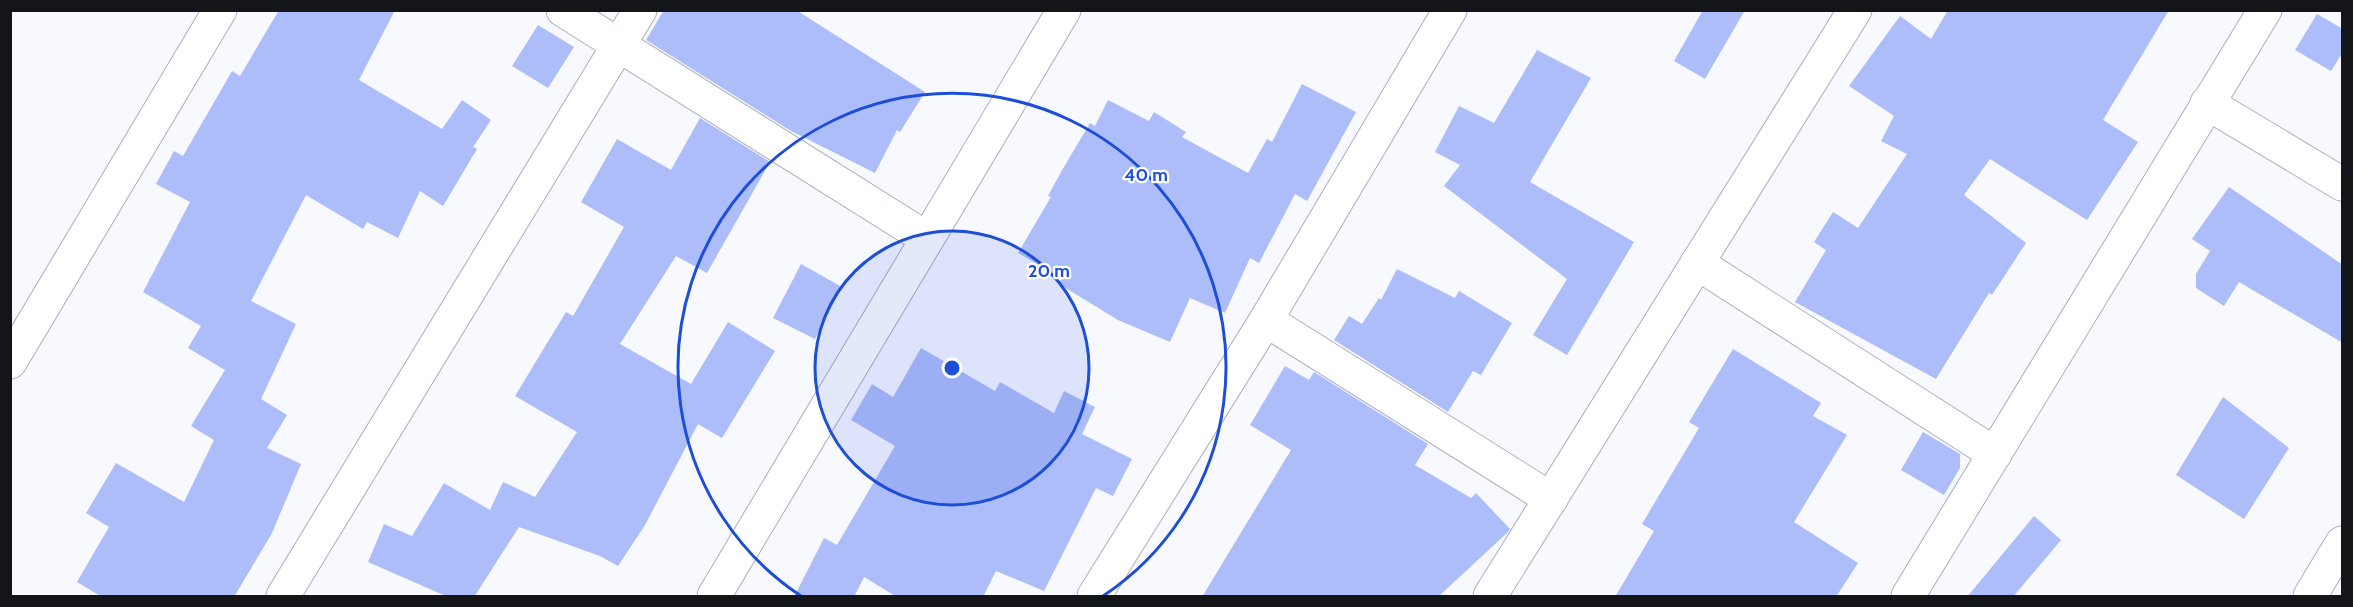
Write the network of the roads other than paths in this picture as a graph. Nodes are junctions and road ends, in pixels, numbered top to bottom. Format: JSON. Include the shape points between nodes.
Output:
{"nodes":[{"id":1,"x":220,"y":10,"type":"edge"},
{"id":2,"x":563,"y":10,"type":"edge"},
{"id":3,"x":640,"y":10,"type":"edge"},
{"id":4,"x":1064,"y":10,"type":"edge"},
{"id":5,"x":1450,"y":10,"type":"edge"},
{"id":6,"x":1855,"y":10,"type":"edge"},
{"id":7,"x":2265,"y":10,"type":"edge"},
{"id":8,"x":618,"y":44,"type":"junction"},
{"id":9,"x":2207,"y":103,"type":"junction"},
{"id":10,"x":2343,"y":184,"type":"edge"},
{"id":11,"x":926,"y":238,"type":"junction"},
{"id":12,"x":1697,"y":263,"type":"junction"},
{"id":13,"x":1266,"y":320,"type":"junction"},
{"id":14,"x":10,"y":362,"type":"edge"},
{"id":15,"x":1995,"y":454,"type":"junction"},
{"id":16,"x":1551,"y":499,"type":"junction"},
{"id":17,"x":2343,"y":543,"type":"edge"},
{"id":18,"x":283,"y":597,"type":"edge"},
{"id":19,"x":714,"y":597,"type":"edge"},
{"id":20,"x":1094,"y":597,"type":"edge"},
{"id":21,"x":1490,"y":597,"type":"edge"},
{"id":22,"x":1908,"y":597,"type":"edge"},
{"id":23,"x":2310,"y":597,"type":"edge"}],
"edges":[{"from":1,"to":14,"type":"street"},
{"from":2,"to":8,"type":"street"},
{"from":3,"to":8,"type":"street"},
{"from":4,"to":11,"type":"street"},
{"from":5,"to":13,"type":"street"},
{"from":6,"to":12,"type":"street"},
{"from":7,"to":9,"type":"street"},
{"from":8,"to":11,"type":"street"},
{"from":8,"to":18,"type":"street"},
{"from":9,"to":10,"type":"street"},
{"from":9,"to":15,"type":"street"},
{"from":11,"to":19,"type":"street"},
{"from":12,"to":15,"type":"street"},
{"from":12,"to":16,"type":"street"},
{"from":13,"to":16,"type":"street"},
{"from":13,"to":20,"type":"street"},
{"from":15,"to":22,"type":"street"},
{"from":16,"to":21,"type":"street"},
{"from":17,"to":23,"type":"street"}]}
